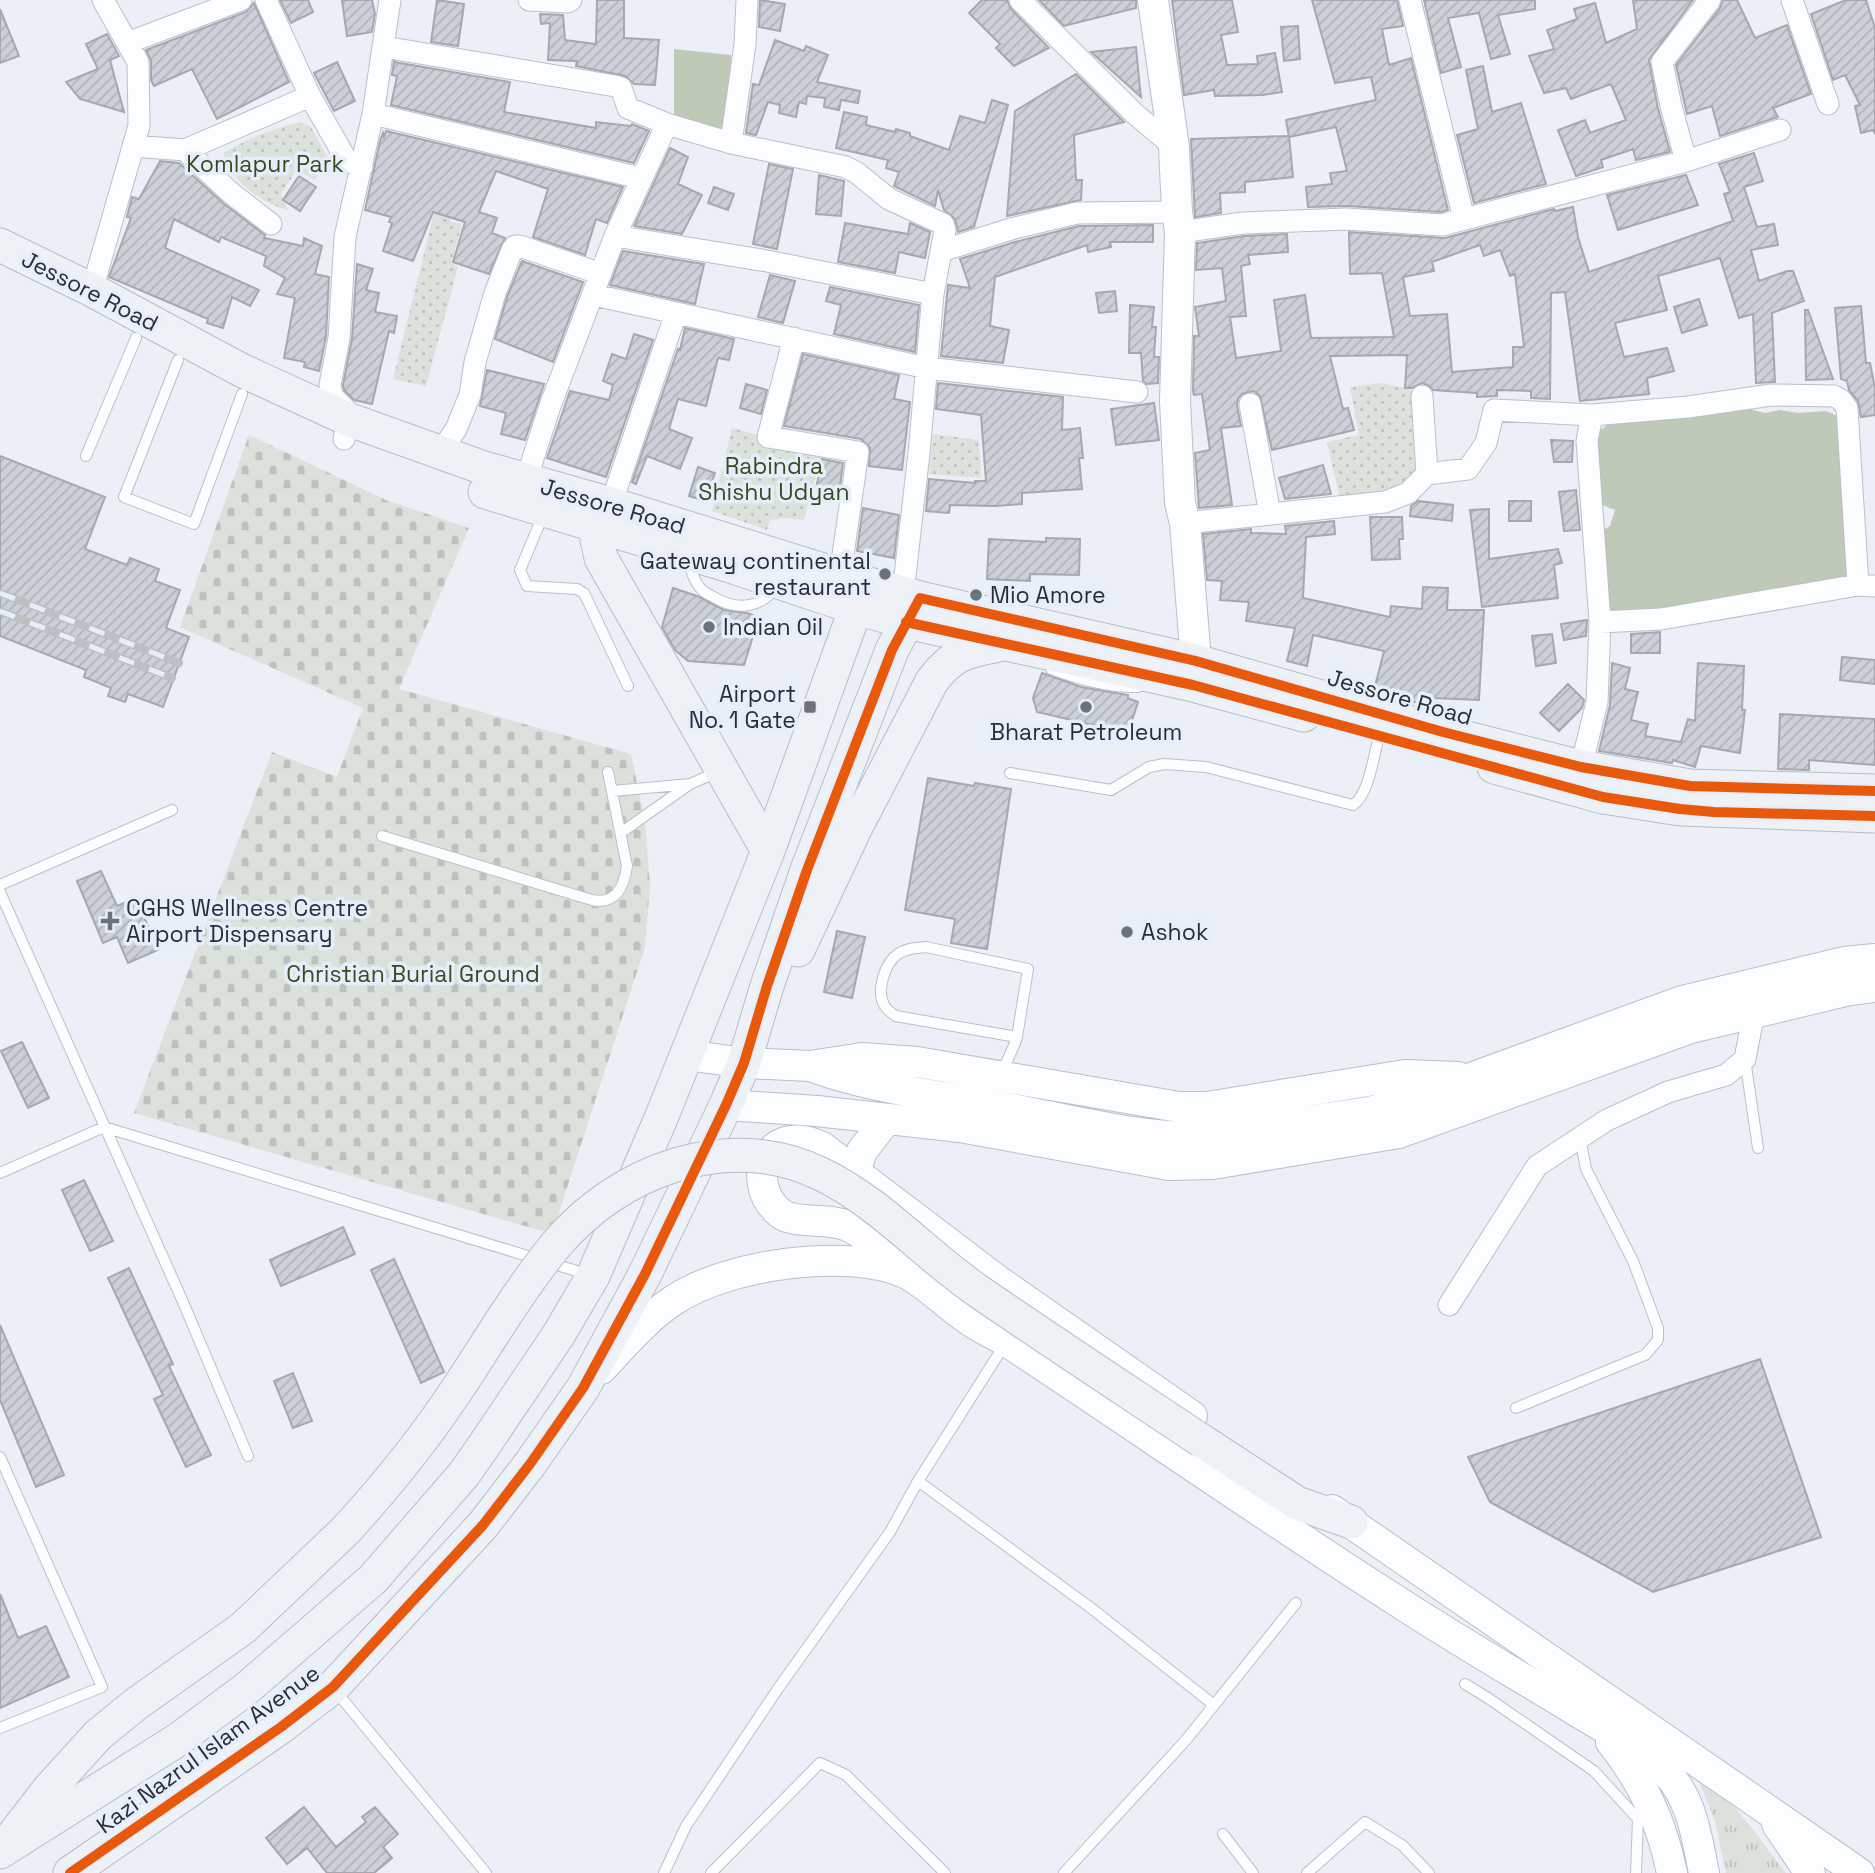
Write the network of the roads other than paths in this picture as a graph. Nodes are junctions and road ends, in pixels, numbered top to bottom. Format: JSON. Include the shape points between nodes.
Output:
{"nodes":[{"id":1,"x":103,"y":0,"type":"edge"},
{"id":2,"x":241,"y":0,"type":"edge"},
{"id":3,"x":266,"y":0,"type":"edge"},
{"id":4,"x":390,"y":0,"type":"edge"},
{"id":5,"x":529,"y":0,"type":"edge"},
{"id":6,"x":571,"y":0,"type":"edge"},
{"id":7,"x":747,"y":0,"type":"edge"},
{"id":8,"x":1020,"y":0,"type":"edge"},
{"id":9,"x":1153,"y":0,"type":"edge"},
{"id":10,"x":1409,"y":0,"type":"edge"},
{"id":11,"x":1710,"y":0,"type":"edge"},
{"id":12,"x":1792,"y":0,"type":"edge"},
{"id":13,"x":127,"y":43,"type":"junction"},
{"id":14,"x":384,"y":47,"type":"junction"},
{"id":15,"x":310,"y":96,"type":"junction"},
{"id":16,"x":1828,"y":104,"type":"dead end"},
{"id":17,"x":373,"y":114,"type":"junction"},
{"id":18,"x":667,"y":124,"type":"junction"},
{"id":19,"x":1780,"y":130,"type":"dead end"},
{"id":20,"x":732,"y":143,"type":"junction"},
{"id":21,"x":133,"y":146,"type":"junction"},
{"id":22,"x":1174,"y":147,"type":"junction"},
{"id":23,"x":185,"y":150,"type":"junction"},
{"id":24,"x":1686,"y":161,"type":"junction"},
{"id":25,"x":362,"y":167,"type":"junction"},
{"id":26,"x":640,"y":178,"type":"junction"},
{"id":27,"x":1464,"y":219,"type":"junction"},
{"id":28,"x":1178,"y":222,"type":"junction"},
{"id":29,"x":271,"y":224,"type":"dead end"},
{"id":30,"x":615,"y":236,"type":"junction"},
{"id":31,"x":0,"y":245,"type":"edge"},
{"id":32,"x":941,"y":251,"type":"junction"},
{"id":33,"x":0,"y":271,"type":"edge"},
{"id":34,"x":601,"y":274,"type":"junction"},
{"id":35,"x":92,"y":290,"type":"junction"},
{"id":36,"x":933,"y":294,"type":"junction"},
{"id":37,"x":594,"y":295,"type":"junction"},
{"id":38,"x":676,"y":313,"type":"junction"},
{"id":39,"x":136,"y":338,"type":"junction"},
{"id":40,"x":794,"y":338,"type":"junction"},
{"id":41,"x":178,"y":360,"type":"junction"},
{"id":42,"x":927,"y":368,"type":"junction"},
{"id":43,"x":1137,"y":393,"type":"dead end"},
{"id":44,"x":242,"y":394,"type":"junction"},
{"id":45,"x":1422,"y":396,"type":"dead end"},
{"id":46,"x":1250,"y":404,"type":"dead end"},
{"id":47,"x":1592,"y":415,"type":"junction"},
{"id":48,"x":347,"y":430,"type":"junction"},
{"id":49,"x":440,"y":453,"type":"junction"},
{"id":50,"x":86,"y":456,"type":"dead end"},
{"id":51,"x":1427,"y":474,"type":"junction"},
{"id":52,"x":526,"y":480,"type":"junction"},
{"id":53,"x":546,"y":510,"type":"junction"},
{"id":54,"x":1270,"y":514,"type":"junction"},
{"id":55,"x":605,"y":515,"type":"junction"},
{"id":56,"x":1185,"y":523,"type":"junction"},
{"id":57,"x":1866,"y":586,"type":"edge"},
{"id":58,"x":853,"y":589,"type":"junction"},
{"id":59,"x":909,"y":604,"type":"junction"},
{"id":60,"x":1600,"y":622,"type":"junction"},
{"id":61,"x":1017,"y":647,"type":"junction"},
{"id":62,"x":1196,"y":661,"type":"junction"},
{"id":63,"x":628,"y":686,"type":"dead end"},
{"id":64,"x":1379,"y":736,"type":"junction"},
{"id":65,"x":1581,"y":767,"type":"junction"},
{"id":66,"x":723,"y":770,"type":"junction"},
{"id":67,"x":608,"y":772,"type":"dead end"},
{"id":68,"x":1010,"y":773,"type":"dead end"},
{"id":69,"x":690,"y":784,"type":"junction"},
{"id":70,"x":612,"y":791,"type":"junction"},
{"id":71,"x":1875,"y":791,"type":"edge"},
{"id":72,"x":172,"y":810,"type":"dead end"},
{"id":73,"x":1875,"y":816,"type":"edge"},
{"id":74,"x":622,"y":832,"type":"junction"},
{"id":75,"x":382,"y":835,"type":"dead end"},
{"id":76,"x":768,"y":851,"type":"junction"},
{"id":77,"x":0,"y":885,"type":"edge"},
{"id":78,"x":0,"y":892,"type":"edge"},
{"id":79,"x":1875,"y":959,"type":"edge"},
{"id":80,"x":767,"y":986,"type":"junction"},
{"id":81,"x":1875,"y":987,"type":"edge"},
{"id":82,"x":1754,"y":1012,"type":"junction"},
{"id":83,"x":1017,"y":1037,"type":"junction"},
{"id":84,"x":687,"y":1055,"type":"junction"},
{"id":85,"x":1745,"y":1059,"type":"junction"},
{"id":86,"x":744,"y":1063,"type":"junction"},
{"id":87,"x":810,"y":1066,"type":"junction"},
{"id":88,"x":1009,"y":1069,"type":"junction"},
{"id":89,"x":1476,"y":1078,"type":"junction"},
{"id":90,"x":726,"y":1105,"type":"junction"},
{"id":91,"x":886,"y":1120,"type":"junction"},
{"id":92,"x":104,"y":1127,"type":"junction"},
{"id":93,"x":1580,"y":1138,"type":"junction"},
{"id":94,"x":1758,"y":1149,"type":"dead end"},
{"id":95,"x":855,"y":1172,"type":"junction"},
{"id":96,"x":0,"y":1173,"type":"edge"},
{"id":97,"x":906,"y":1273,"type":"junction"},
{"id":98,"x":593,"y":1276,"type":"junction"},
{"id":99,"x":1449,"y":1305,"type":"dead end"},
{"id":100,"x":1006,"y":1341,"type":"junction"},
{"id":101,"x":583,"y":1388,"type":"junction"},
{"id":102,"x":1516,"y":1408,"type":"dead end"},
{"id":103,"x":248,"y":1456,"type":"dead end"},
{"id":104,"x":0,"y":1457,"type":"edge"},
{"id":105,"x":918,"y":1481,"type":"junction"},
{"id":106,"x":1351,"y":1522,"type":"junction"},
{"id":107,"x":1296,"y":1603,"type":"dead end"},
{"id":108,"x":1465,"y":1684,"type":"dead end"},
{"id":109,"x":333,"y":1687,"type":"junction"},
{"id":110,"x":1214,"y":1705,"type":"junction"},
{"id":111,"x":1595,"y":1722,"type":"junction"},
{"id":112,"x":0,"y":1728,"type":"edge"},
{"id":113,"x":1223,"y":1834,"type":"dead end"},
{"id":114,"x":0,"y":1851,"type":"edge"},
{"id":115,"x":1826,"y":1865,"type":"edge"},
{"id":116,"x":70,"y":1873,"type":"edge"},
{"id":117,"x":486,"y":1873,"type":"edge"},
{"id":118,"x":664,"y":1873,"type":"edge"},
{"id":119,"x":711,"y":1873,"type":"edge"},
{"id":120,"x":945,"y":1873,"type":"edge"},
{"id":121,"x":1064,"y":1873,"type":"edge"},
{"id":122,"x":1253,"y":1873,"type":"edge"},
{"id":123,"x":1307,"y":1873,"type":"edge"},
{"id":124,"x":1429,"y":1873,"type":"edge"},
{"id":125,"x":1636,"y":1873,"type":"edge"},
{"id":126,"x":1672,"y":1873,"type":"edge"},
{"id":127,"x":1704,"y":1873,"type":"edge"},
{"id":128,"x":1859,"y":1873,"type":"edge"}],
"edges":[{"from":1,"to":13,"type":"street"},
{"from":2,"to":13,"type":"street"},
{"from":3,"to":15,"type":"street"},
{"from":4,"to":14,"type":"street"},
{"from":5,"to":6,"type":"street"},
{"from":7,"to":20,"type":"street"},
{"from":8,"to":22,"type":"street"},
{"from":9,"to":22,"type":"street"},
{"from":10,"to":27,"type":"street"},
{"from":11,"to":24,"type":"street","via":[[1662,62]]},
{"from":12,"to":16,"type":"street"},
{"from":13,"to":21,"type":"street","via":[[138,62],[139,126]]},
{"from":14,"to":17,"type":"street"},
{"from":14,"to":18,"type":"street","via":[[615,86],[624,93],[628,108]]},
{"from":15,"to":23,"type":"street"},
{"from":15,"to":25,"type":"street","via":[[347,161]]},
{"from":17,"to":25,"type":"street"},
{"from":17,"to":26,"type":"street"},
{"from":18,"to":20,"type":"street"},
{"from":18,"to":26,"type":"street"},
{"from":19,"to":24,"type":"street"},
{"from":20,"to":32,"type":"street","via":[[858,173],[889,199],[943,224]]},
{"from":21,"to":23,"type":"street"},
{"from":21,"to":35,"type":"street"},
{"from":22,"to":28,"type":"street"},
{"from":23,"to":29,"type":"street"},
{"from":24,"to":27,"type":"street"},
{"from":25,"to":48,"type":"street","via":[[345,237],[340,338],[330,385],[332,396],[350,414]]},
{"from":26,"to":30,"type":"street"},
{"from":27,"to":28,"type":"street","via":[[1443,225],[1346,219]]},
{"from":28,"to":32,"type":"street","via":[[1077,213]]},
{"from":28,"to":56,"type":"street","via":[[1175,401]]},
{"from":30,"to":34,"type":"street"},
{"from":30,"to":36,"type":"street"},
{"from":31,"to":35,"type":"main road","name":"Jessore Road"},
{"from":32,"to":36,"type":"street"},
{"from":33,"to":39,"type":"main road","name":"Jessore Road"},
{"from":34,"to":37,"type":"street"},
{"from":34,"to":49,"type":"street","via":[[515,246],[495,293],[470,395]]},
{"from":35,"to":48,"type":"main road","name":"Jessore Road"},
{"from":36,"to":42,"type":"street"},
{"from":37,"to":38,"type":"street"},
{"from":37,"to":52,"type":"street"},
{"from":38,"to":40,"type":"street"},
{"from":38,"to":55,"type":"street"},
{"from":39,"to":41,"type":"main road","name":"Jessore Road"},
{"from":39,"to":50,"type":"lane"},
{"from":40,"to":42,"type":"street"},
{"from":40,"to":58,"type":"street","via":[[768,437],[858,452]]},
{"from":41,"to":44,"type":"main road","name":"Jessore Road"},
{"from":41,"to":44,"type":"lane","via":[[124,497],[194,524]]},
{"from":42,"to":43,"type":"street"},
{"from":42,"to":59,"type":"street"},
{"from":44,"to":48,"type":"main road","name":"Jessore Road"},
{"from":45,"to":51,"type":"street"},
{"from":46,"to":54,"type":"street"},
{"from":47,"to":51,"type":"street","via":[[1494,410],[1486,443],[1468,470]]},
{"from":47,"to":57,"type":"street","via":[[1771,395],[1842,400],[1847,408]]},
{"from":47,"to":60,"type":"street","via":[[1587,441]]},
{"from":48,"to":49,"type":"main road","name":"Jessore Road"},
{"from":48,"to":53,"type":"main road","name":"Jessore Road","via":[[459,484]]},
{"from":49,"to":52,"type":"main road","name":"Jessore Road"},
{"from":51,"to":54,"type":"street","via":[[1408,493],[1385,502]]},
{"from":52,"to":55,"type":"main road","name":"Jessore Road"},
{"from":53,"to":55,"type":"main road","name":"Jessore Road"},
{"from":53,"to":63,"type":"lane","via":[[520,570],[522,577],[527,586],[584,593]]},
{"from":54,"to":56,"type":"street"},
{"from":55,"to":58,"type":"main road","name":"Jessore Road"},
{"from":55,"to":58,"type":"main road","name":"Jessore Road","via":[[688,553],[779,582]]},
{"from":55,"to":66,"type":"main road","via":[[597,539],[601,558]]},
{"from":56,"to":62,"type":"street"},
{"from":57,"to":60,"type":"street","via":[[1661,619]]},
{"from":58,"to":59,"type":"main road"},
{"from":58,"to":76,"type":"main road"},
{"from":59,"to":61,"type":"main road","name":"Jessore Road"},
{"from":59,"to":62,"type":"main road","name":"Jessore Road"},
{"from":59,"to":80,"type":"main road","name":"Kazi Nazrul Islam Avenue"},
{"from":60,"to":65,"type":"street","via":[[1597,702]]},
{"from":61,"to":64,"type":"main road","name":"Jessore Road","via":[[1155,677]]},
{"from":61,"to":80,"type":"main road","via":[[961,654],[943,666],[855,829],[803,940]]},
{"from":62,"to":65,"type":"main road","name":"Jessore Road"},
{"from":64,"to":68,"type":"lane","via":[[1366,787],[1353,805],[1206,767],[1149,767],[1111,790]]},
{"from":64,"to":73,"type":"main road","name":"Jessore Road","via":[[1635,803],[1714,812]]},
{"from":65,"to":71,"type":"main road","name":"Jessore Road","via":[[1690,786]]},
{"from":66,"to":69,"type":"lane"},
{"from":66,"to":76,"type":"main road"},
{"from":67,"to":70,"type":"lane"},
{"from":69,"to":70,"type":"lane"},
{"from":69,"to":74,"type":"lane"},
{"from":70,"to":74,"type":"lane"},
{"from":72,"to":77,"type":"lane"},
{"from":74,"to":75,"type":"lane","via":[[625,879],[620,891],[602,902]]},
{"from":76,"to":84,"type":"main road"},
{"from":78,"to":92,"type":"lane"},
{"from":79,"to":89,"type":"street","via":[[1844,962],[1682,1001]]},
{"from":80,"to":86,"type":"main road","name":"Kazi Nazrul Islam Avenue"},
{"from":81,"to":82,"type":"street"},
{"from":82,"to":85,"type":"street"},
{"from":82,"to":91,"type":"street","via":[[1672,1034],[1399,1133],[1213,1164],[1169,1165],[960,1127]]},
{"from":83,"to":83,"type":"lane","via":[[896,1016],[880,996],[890,963],[904,951],[926,947],[1028,970]]},
{"from":83,"to":88,"type":"lane"},
{"from":84,"to":86,"type":"street"},
{"from":84,"to":98,"type":"main road"},
{"from":85,"to":93,"type":"street","via":[[1726,1075],[1668,1092],[1606,1120]]},
{"from":85,"to":94,"type":"lane"},
{"from":86,"to":87,"type":"street"},
{"from":86,"to":90,"type":"main road","name":"Kazi Nazrul Islam Avenue"},
{"from":87,"to":88,"type":"street","via":[[872,1058]]},
{"from":87,"to":89,"type":"street","via":[[862,1083],[1182,1137],[1368,1112]]},
{"from":88,"to":89,"type":"street","via":[[1179,1107],[1207,1107],[1405,1075]]},
{"from":90,"to":91,"type":"street"},
{"from":90,"to":101,"type":"main road","name":"Kazi Nazrul Islam Avenue","via":[[645,1274]]},
{"from":91,"to":95,"type":"street","via":[[862,1151]]},
{"from":92,"to":96,"type":"lane"},
{"from":92,"to":98,"type":"lane"},
{"from":92,"to":103,"type":"lane"},
{"from":93,"to":99,"type":"street","via":[[1537,1166]]},
{"from":93,"to":102,"type":"lane","via":[[1586,1169],[1633,1261],[1658,1328],[1658,1340],[1645,1356]]},
{"from":95,"to":97,"type":"street","via":[[821,1147],[793,1139],[773,1149],[761,1178],[780,1213],[847,1226]]},
{"from":95,"to":106,"type":"street","via":[[1009,1288]]},
{"from":97,"to":100,"type":"street","via":[[967,1319]]},
{"from":97,"to":101,"type":"street","via":[[859,1261],[838,1261],[754,1269],[723,1277],[662,1308]]},
{"from":98,"to":114,"type":"main road","via":[[478,1454],[373,1579],[246,1689],[179,1739]]},
{"from":100,"to":105,"type":"lane"},
{"from":100,"to":111,"type":"street","via":[[1401,1604]]},
{"from":101,"to":109,"type":"main road","name":"Kazi Nazrul Islam Avenue","via":[[475,1534]]},
{"from":104,"to":112,"type":"lane","via":[[102,1687]]},
{"from":105,"to":110,"type":"lane"},
{"from":105,"to":118,"type":"lane","via":[[890,1532],[686,1826]]},
{"from":106,"to":114,"type":"main road","bridge":true,"via":[[1297,1503],[1202,1441],[975,1289],[876,1209],[821,1174],[762,1156],[692,1160],[660,1169],[610,1195],[584,1215],[555,1246],[411,1455],[346,1530],[243,1628],[98,1735]]},
{"from":106,"to":115,"type":"street","via":[[1767,1810]]},
{"from":107,"to":110,"type":"lane"},
{"from":108,"to":125,"type":"lane","via":[[1594,1771],[1639,1819]]},
{"from":109,"to":116,"type":"main road","name":"Kazi Nazrul Islam Avenue"},
{"from":109,"to":117,"type":"lane"},
{"from":110,"to":121,"type":"lane"},
{"from":111,"to":126,"type":"street","via":[[1623,1757],[1655,1812]]},
{"from":111,"to":127,"type":"street","via":[[1651,1759],[1679,1789],[1696,1830]]},
{"from":113,"to":122,"type":"lane"},
{"from":115,"to":128,"type":"street"},
{"from":119,"to":120,"type":"lane","via":[[820,1763],[846,1775]]},
{"from":123,"to":124,"type":"lane","via":[[1365,1822],[1402,1845]]}]}
